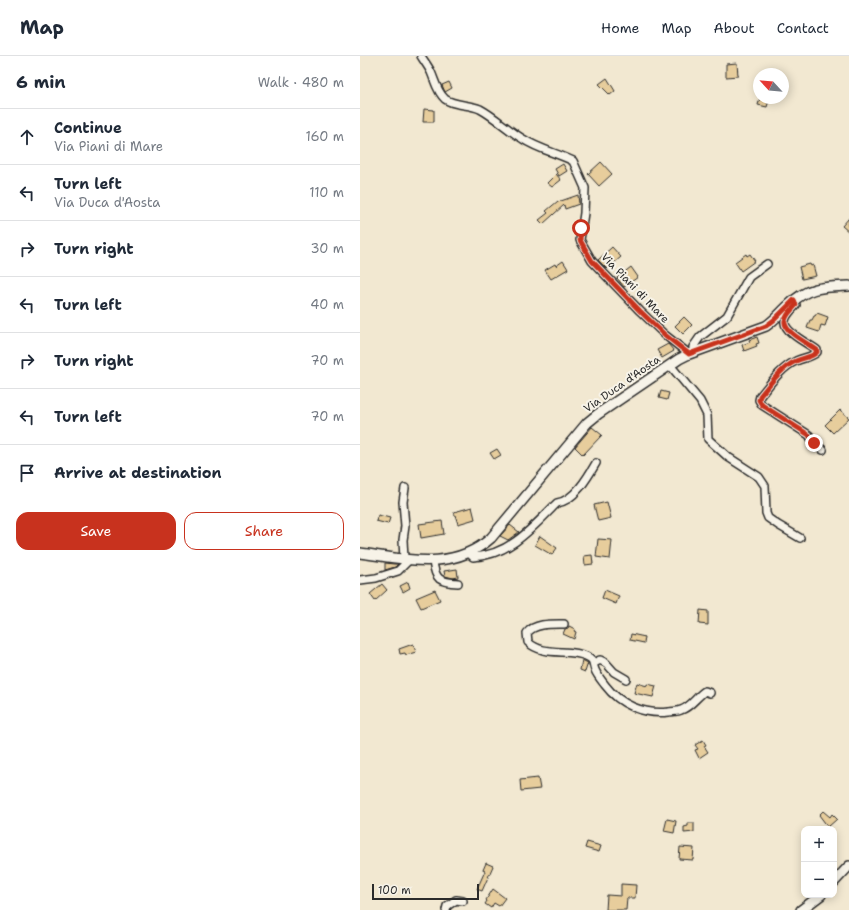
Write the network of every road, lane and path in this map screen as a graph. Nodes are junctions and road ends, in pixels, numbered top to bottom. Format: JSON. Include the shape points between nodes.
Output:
{"nodes":[{"id":1,"x":421,"y":56,"type":"edge"},
{"id":2,"x":767,"y":264,"type":"dead end"},
{"id":3,"x":849,"y":286,"type":"edge"},
{"id":4,"x":794,"y":300,"type":"junction"},
{"id":5,"x":691,"y":353,"type":"junction"},
{"id":6,"x":670,"y":364,"type":"junction"},
{"id":7,"x":823,"y":450,"type":"dead end"},
{"id":8,"x":596,"y":463,"type":"dead end"},
{"id":9,"x":405,"y":488,"type":"dead end"},
{"id":10,"x":800,"y":538,"type":"dead end"},
{"id":11,"x":469,"y":553,"type":"junction"},
{"id":12,"x":360,"y":554,"type":"edge"},
{"id":13,"x":407,"y":560,"type":"junction"},
{"id":14,"x":433,"y":561,"type":"junction"},
{"id":15,"x":360,"y":580,"type":"edge"},
{"id":16,"x":458,"y":583,"type":"dead end"},
{"id":17,"x":564,"y":624,"type":"dead end"},
{"id":18,"x":594,"y":662,"type":"junction"},
{"id":19,"x":626,"y":679,"type":"dead end"},
{"id":20,"x":710,"y":693,"type":"dead end"},
{"id":21,"x":849,"y":866,"type":"edge"},
{"id":22,"x":837,"y":879,"type":"edge"},
{"id":23,"x":817,"y":898,"type":"edge"},
{"id":24,"x":463,"y":901,"type":"dead end"},
{"id":25,"x":446,"y":910,"type":"edge"},
{"id":26,"x":801,"y":910,"type":"edge"}],
"edges":[{"from":1,"to":5,"type":"street","name":"Via Piani di Mare","via":[[439,93],[446,100],[480,109],[522,139],[573,161],[584,188],[580,240],[592,261],[665,335]]},
{"from":2,"to":5,"type":"street","via":[[749,277],[727,316],[700,337]]},
{"from":3,"to":4,"type":"main road","name":"Via Duca d'Aosta","via":[[817,288]]},
{"from":4,"to":5,"type":"main road","name":"Via Duca d'Aosta","via":[[766,326]]},
{"from":4,"to":7,"type":"street","via":[[796,305],[788,314],[785,325],[788,331],[817,352],[796,361],[782,371],[759,400],[762,405],[809,435]]},
{"from":5,"to":6,"type":"main road","name":"Via Duca d'Aosta"},
{"from":6,"to":10,"type":"street","via":[[704,408],[707,415],[708,438],[728,457],[759,477],[765,486],[768,518]]},
{"from":6,"to":11,"type":"main road","name":"Via Duca d'Aosta","via":[[587,423],[491,538]]},
{"from":8,"to":11,"type":"street","name":"Via Duca d'Aosta","via":[[585,481],[564,502],[557,503],[519,540],[509,547],[479,557],[473,557]]},
{"from":9,"to":13,"type":"street","via":[[403,540]]},
{"from":11,"to":14,"type":"main road","name":"Via Duca d'Aosta","via":[[447,560]]},
{"from":12,"to":13,"type":"main road","name":"Via Duca d'Aosta"},
{"from":13,"to":14,"type":"main road","name":"Via Duca d'Aosta"},
{"from":13,"to":15,"type":"street","via":[[398,572]]},
{"from":14,"to":16,"type":"street","via":[[434,572],[438,578],[444,582]]},
{"from":17,"to":18,"type":"street","via":[[530,629],[527,633],[528,642],[532,647],[585,655]]},
{"from":18,"to":19,"type":"street","via":[[600,660],[606,663],[614,672]]},
{"from":18,"to":20,"type":"street","via":[[595,669],[606,686],[624,703],[643,712],[682,710],[704,692]]},
{"from":21,"to":22,"type":"main road"},
{"from":23,"to":26,"type":"main road"},
{"from":24,"to":25,"type":"street","via":[[456,900],[447,906]]}]}
